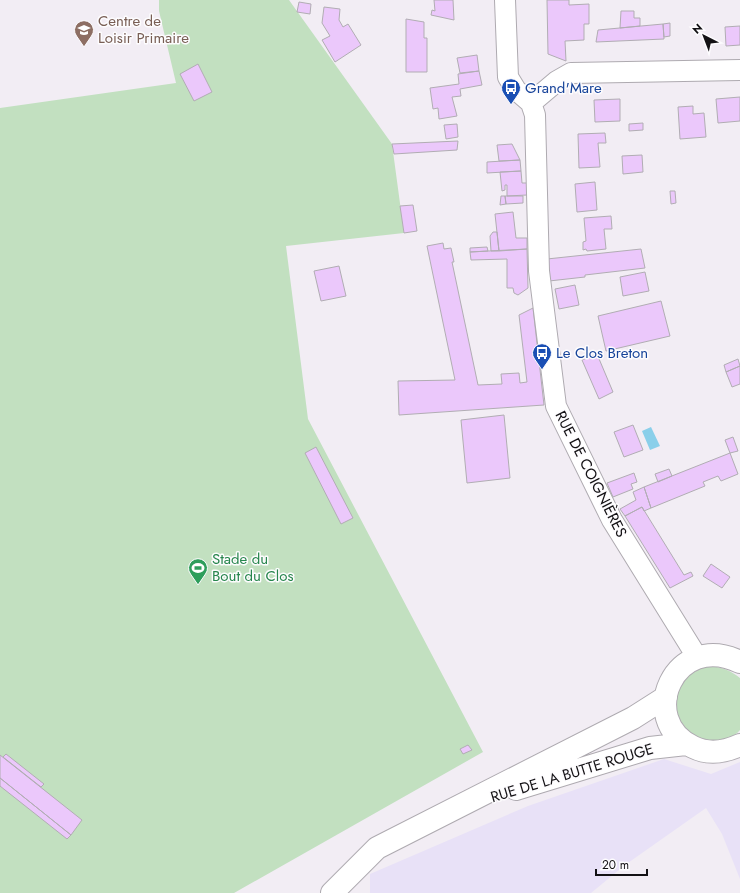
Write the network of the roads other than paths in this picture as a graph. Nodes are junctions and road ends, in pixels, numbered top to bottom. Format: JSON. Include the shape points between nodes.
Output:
{"nodes":[{"id":1,"x":505,"y":0,"type":"edge"},
{"id":2,"x":740,"y":70,"type":"edge"},
{"id":3,"x":531,"y":103,"type":"junction"},
{"id":4,"x":697,"y":657,"type":"junction"},
{"id":5,"x":736,"y":657,"type":"edge"},
{"id":6,"x":666,"y":697,"type":"junction"},
{"id":7,"x":686,"y":744,"type":"junction"},
{"id":8,"x":740,"y":745,"type":"edge"},
{"id":9,"x":460,"y":806,"type":"junction"},
{"id":10,"x":332,"y":893,"type":"edge"}],
"edges":[{"from":1,"to":3,"type":"street","via":[[508,77],[516,90]]},
{"from":2,"to":3,"type":"street","via":[[572,73],[557,81]]},
{"from":3,"to":4,"type":"street","name":"RUE DE COIGNIÈRES","via":[[535,119],[539,271],[556,406],[612,520]]},
{"from":4,"to":5,"type":"street","via":[[718,654]]},
{"from":4,"to":6,"type":"street","via":[[676,673],[669,684]]},
{"from":6,"to":7,"type":"street","via":[[667,719],[678,737]]},
{"from":6,"to":9,"type":"street","name":"RUE DE LA BUTTE ROUGE","via":[[633,718]]},
{"from":7,"to":8,"type":"street","via":[[700,750],[715,752]]},
{"from":7,"to":9,"type":"street","name":"RUE DE LA BUTTE ROUGE","via":[[650,748]]},
{"from":9,"to":10,"type":"street","name":"RUE DE LA BUTTE ROUGE","via":[[377,848]]}]}
